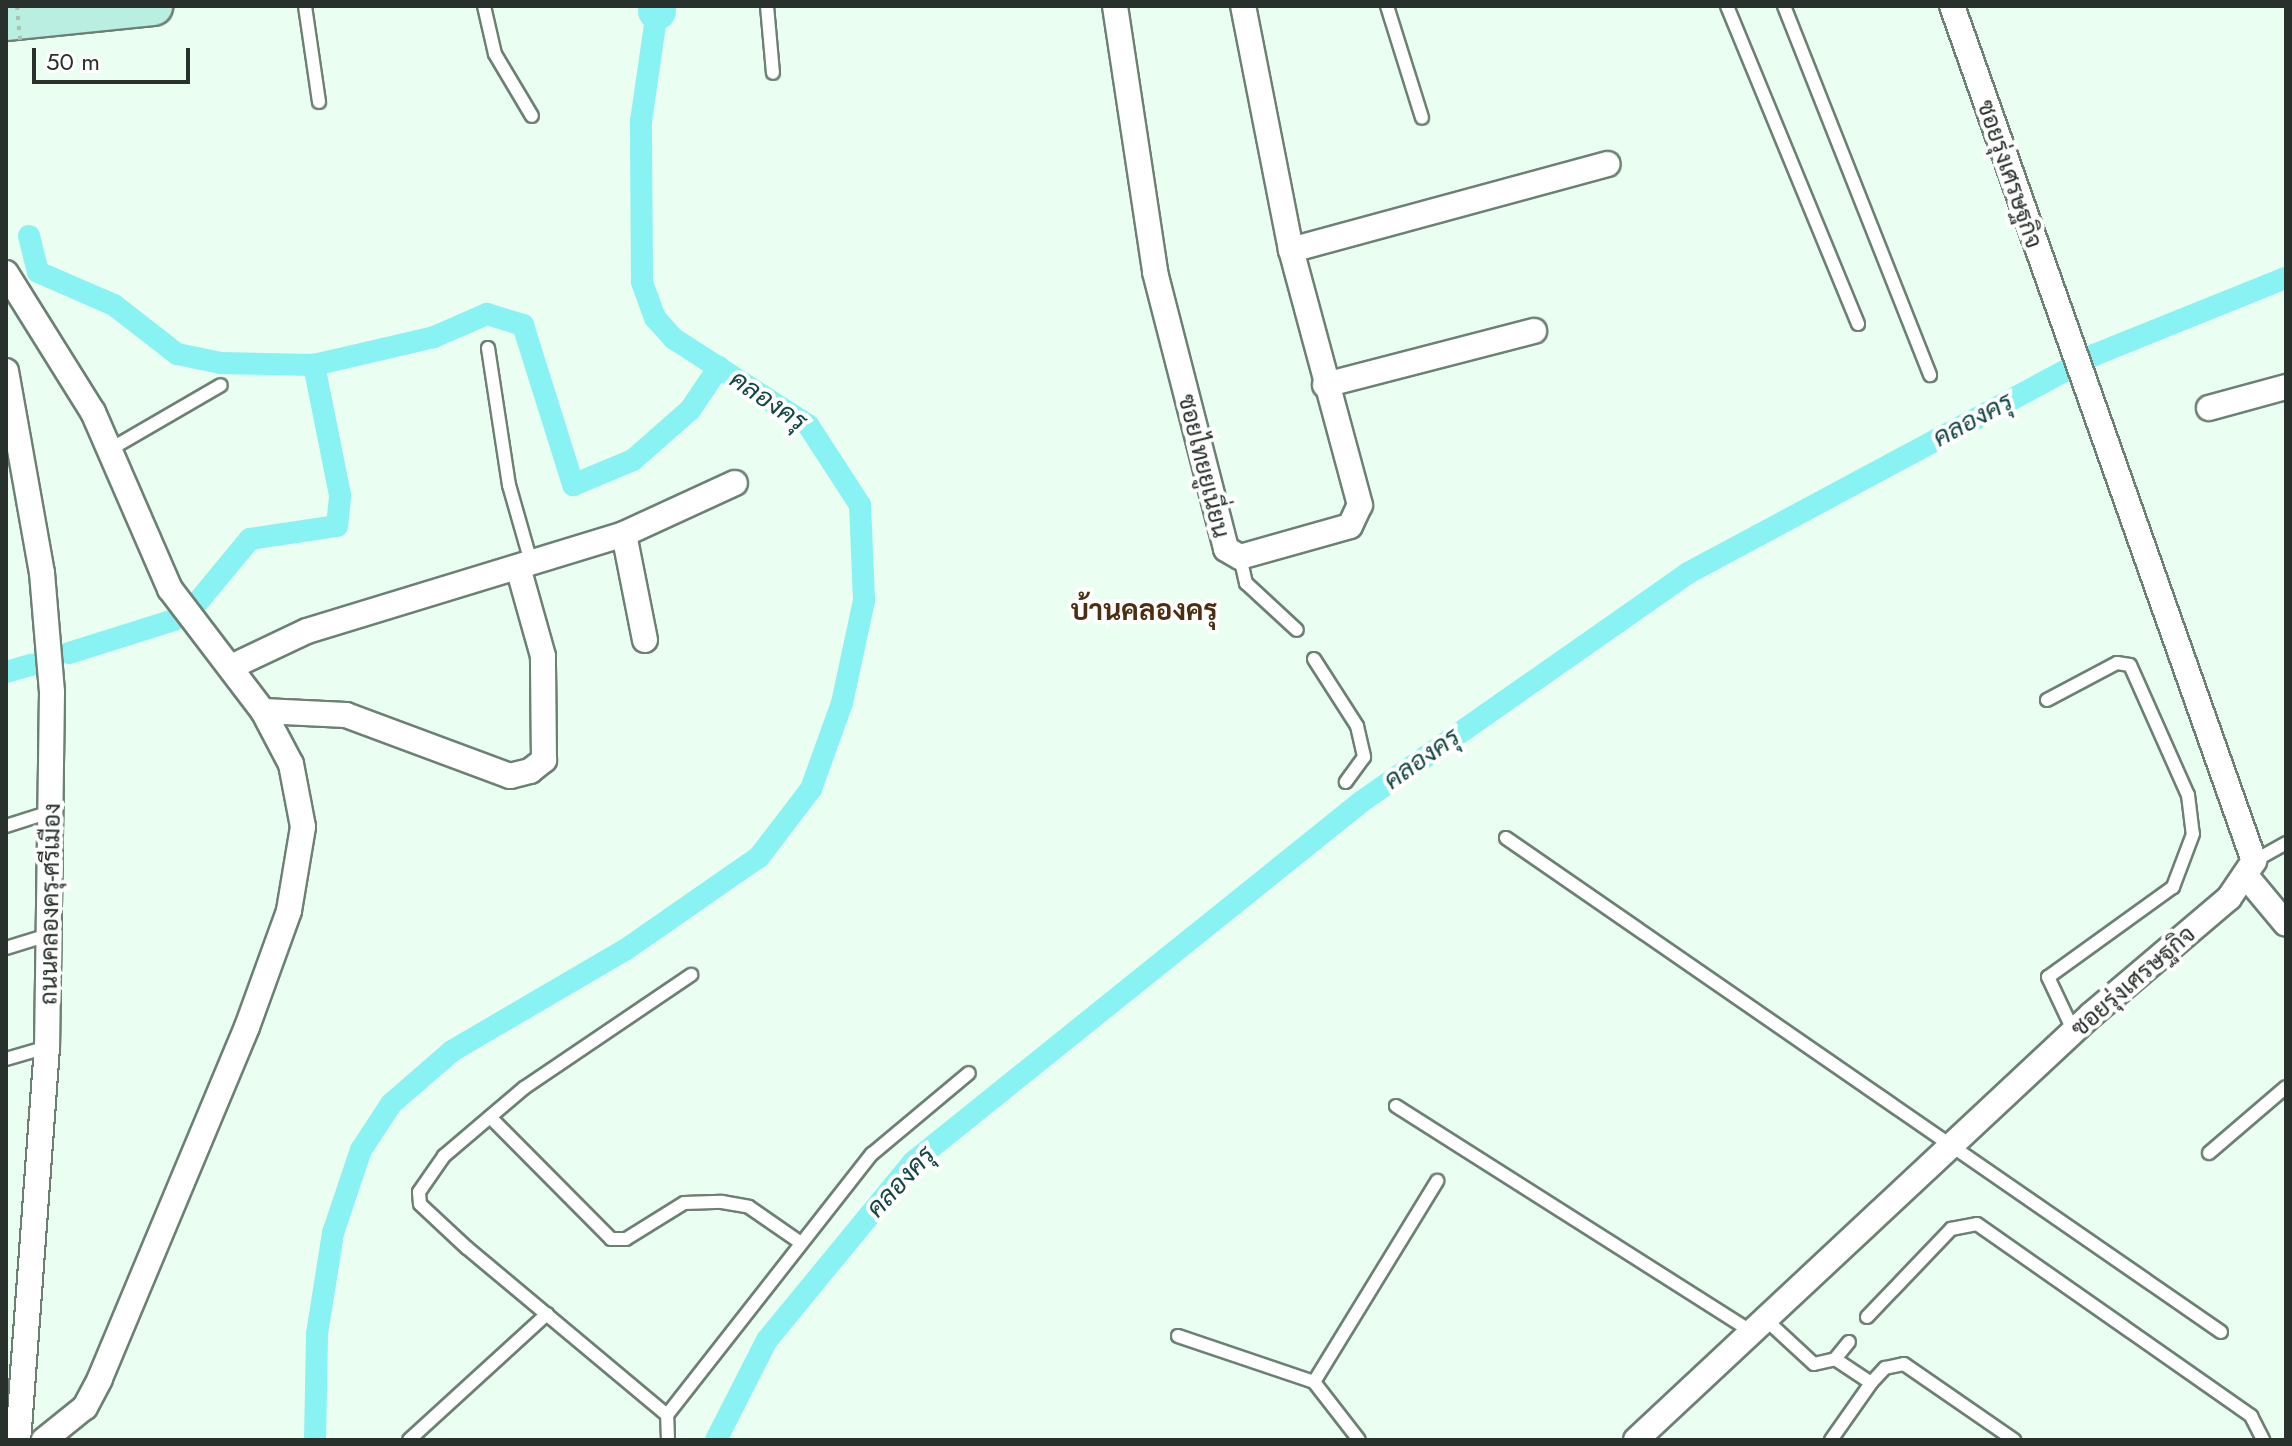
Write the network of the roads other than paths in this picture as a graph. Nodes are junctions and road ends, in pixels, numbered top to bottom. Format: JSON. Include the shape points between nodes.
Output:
{"nodes":[{"id":1,"x":153,"y":6,"type":"edge"},
{"id":2,"x":305,"y":6,"type":"edge"},
{"id":3,"x":484,"y":6,"type":"edge"},
{"id":4,"x":767,"y":6,"type":"edge"},
{"id":5,"x":1115,"y":6,"type":"edge"},
{"id":6,"x":1243,"y":6,"type":"edge"},
{"id":7,"x":1387,"y":6,"type":"edge"},
{"id":8,"x":1727,"y":6,"type":"edge"},
{"id":9,"x":1784,"y":6,"type":"edge"},
{"id":10,"x":1952,"y":6,"type":"edge"},
{"id":11,"x":13,"y":31,"type":"edge"},
{"id":12,"x":773,"y":73,"type":"dead end"},
{"id":13,"x":319,"y":102,"type":"dead end"},
{"id":14,"x":532,"y":116,"type":"dead end"},
{"id":15,"x":1422,"y":118,"type":"dead end"},
{"id":16,"x":1608,"y":164,"type":"dead end"},
{"id":17,"x":1291,"y":250,"type":"junction"},
{"id":18,"x":6,"y":273,"type":"edge"},
{"id":19,"x":1858,"y":324,"type":"dead end"},
{"id":20,"x":1534,"y":331,"type":"dead end"},
{"id":21,"x":488,"y":348,"type":"dead end"},
{"id":22,"x":6,"y":371,"type":"edge"},
{"id":23,"x":1930,"y":375,"type":"dead end"},
{"id":24,"x":221,"y":385,"type":"dead end"},
{"id":25,"x":1325,"y":385,"type":"junction"},
{"id":26,"x":2286,"y":387,"type":"edge"},
{"id":27,"x":10,"y":402,"type":"edge"},
{"id":28,"x":2209,"y":408,"type":"dead end"},
{"id":29,"x":109,"y":450,"type":"junction"},
{"id":30,"x":735,"y":483,"type":"dead end"},
{"id":31,"x":624,"y":534,"type":"junction"},
{"id":32,"x":1240,"y":557,"type":"junction"},
{"id":33,"x":525,"y":565,"type":"junction"},
{"id":34,"x":1297,"y":630,"type":"dead end"},
{"id":35,"x":645,"y":640,"type":"dead end"},
{"id":36,"x":1314,"y":659,"type":"dead end"},
{"id":37,"x":233,"y":666,"type":"junction"},
{"id":38,"x":2047,"y":700,"type":"dead end"},
{"id":39,"x":263,"y":711,"type":"junction"},
{"id":40,"x":1346,"y":782,"type":"dead end"},
{"id":41,"x":53,"y":811,"type":"junction"},
{"id":42,"x":6,"y":826,"type":"edge"},
{"id":43,"x":1506,"y":838,"type":"dead end"},
{"id":44,"x":2286,"y":843,"type":"edge"},
{"id":45,"x":2250,"y":869,"type":"junction"},
{"id":46,"x":2286,"y":924,"type":"edge"},
{"id":47,"x":48,"y":935,"type":"junction"},
{"id":48,"x":6,"y":948,"type":"edge"},
{"id":49,"x":691,"y":975,"type":"dead end"},
{"id":50,"x":2074,"y":1032,"type":"junction"},
{"id":51,"x":47,"y":1047,"type":"junction"},
{"id":52,"x":6,"y":1059,"type":"edge"},
{"id":53,"x":969,"y":1073,"type":"dead end"},
{"id":54,"x":2286,"y":1087,"type":"edge"},
{"id":55,"x":1396,"y":1106,"type":"dead end"},
{"id":56,"x":490,"y":1117,"type":"junction"},
{"id":57,"x":1954,"y":1144,"type":"junction"},
{"id":58,"x":2209,"y":1153,"type":"dead end"},
{"id":59,"x":1437,"y":1181,"type":"dead end"},
{"id":60,"x":801,"y":1243,"type":"junction"},
{"id":61,"x":547,"y":1314,"type":"junction"},
{"id":62,"x":1867,"y":1317,"type":"dead end"},
{"id":63,"x":1756,"y":1324,"type":"junction"},
{"id":64,"x":2221,"y":1332,"type":"dead end"},
{"id":65,"x":1178,"y":1336,"type":"dead end"},
{"id":66,"x":1849,"y":1342,"type":"dead end"},
{"id":67,"x":1835,"y":1359,"type":"junction"},
{"id":68,"x":1314,"y":1382,"type":"junction"},
{"id":69,"x":1871,"y":1383,"type":"junction"},
{"id":70,"x":667,"y":1415,"type":"junction"},
{"id":71,"x":18,"y":1440,"type":"edge"},
{"id":72,"x":44,"y":1440,"type":"edge"},
{"id":73,"x":409,"y":1440,"type":"edge"},
{"id":74,"x":668,"y":1440,"type":"edge"},
{"id":75,"x":1359,"y":1440,"type":"edge"},
{"id":76,"x":1636,"y":1440,"type":"edge"},
{"id":77,"x":1831,"y":1440,"type":"edge"},
{"id":78,"x":2014,"y":1440,"type":"edge"},
{"id":79,"x":2263,"y":1440,"type":"edge"}],
"edges":[{"from":1,"to":11,"type":"main road"},
{"from":2,"to":13,"type":"lane"},
{"from":3,"to":14,"type":"lane","via":[[495,54]]},
{"from":4,"to":12,"type":"lane"},
{"from":5,"to":32,"type":"street","name":"ซอยไทยยูเนี่ยน","via":[[1155,272],[1226,549]]},
{"from":6,"to":17,"type":"street","name":"ซอยไทยยูเนี่ยน"},
{"from":7,"to":15,"type":"lane"},
{"from":8,"to":19,"type":"lane"},
{"from":9,"to":23,"type":"lane"},
{"from":10,"to":45,"type":"street","name":"ซอยรุ่งเศรษฐกิจ"},
{"from":16,"to":17,"type":"street"},
{"from":17,"to":25,"type":"street","name":"ซอยไทยยูเนี่ยน"},
{"from":18,"to":29,"type":"street","via":[[58,351]]},
{"from":20,"to":25,"type":"street"},
{"from":21,"to":33,"type":"lane"},
{"from":22,"to":27,"type":"street","name":"ถนนคลองครุ-ศรีเมือง"},
{"from":24,"to":29,"type":"lane"},
{"from":25,"to":32,"type":"street","name":"ซอยไทยยูเนี่ยน","via":[[1360,516],[1350,526]]},
{"from":26,"to":28,"type":"street"},
{"from":27,"to":41,"type":"street","name":"ถนนคลองครุ-ศรีเมือง","via":[[49,632]]},
{"from":29,"to":37,"type":"street","via":[[170,589]]},
{"from":30,"to":31,"type":"street"},
{"from":31,"to":33,"type":"street"},
{"from":31,"to":35,"type":"street"},
{"from":32,"to":34,"type":"lane","via":[[1246,583]]},
{"from":33,"to":37,"type":"street","via":[[307,631]]},
{"from":33,"to":39,"type":"street","via":[[543,656],[544,760],[530,771],[510,776],[346,715]]},
{"from":36,"to":40,"type":"lane","via":[[1357,726],[1364,757]]},
{"from":37,"to":39,"type":"street"},
{"from":38,"to":50,"type":"lane","via":[[2117,663],[2130,665],[2188,795],[2193,834],[2173,887],[2048,977]]},
{"from":39,"to":72,"type":"street","via":[[291,764],[303,827],[289,911],[100,1379],[85,1407]]},
{"from":41,"to":42,"type":"lane"},
{"from":41,"to":47,"type":"street","name":"ถนนคลองครุ-ศรีเมือง"},
{"from":43,"to":57,"type":"lane"},
{"from":44,"to":45,"type":"lane"},
{"from":45,"to":46,"type":"street"},
{"from":45,"to":50,"type":"street","name":"ซอยรุ่งเศรษฐกิจ"},
{"from":47,"to":48,"type":"lane"},
{"from":47,"to":51,"type":"street","name":"ถนนคลองครุ-ศรีเมือง"},
{"from":49,"to":56,"type":"lane"},
{"from":50,"to":57,"type":"street","name":"ซอยรุ่งเศรษฐกิจ"},
{"from":51,"to":52,"type":"lane"},
{"from":51,"to":71,"type":"street","name":"ถนนคลองครุ-ศรีเมือง"},
{"from":53,"to":60,"type":"lane","via":[[872,1154]]},
{"from":54,"to":58,"type":"lane"},
{"from":55,"to":63,"type":"lane"},
{"from":56,"to":60,"type":"lane","via":[[611,1239],[626,1239],[684,1203],[722,1202],[749,1207]]},
{"from":56,"to":61,"type":"lane","via":[[444,1156],[419,1192],[420,1204]]},
{"from":57,"to":63,"type":"street","name":"ซอยรุ่งเศรษฐกิจ"},
{"from":57,"to":64,"type":"lane"},
{"from":59,"to":68,"type":"lane"},
{"from":60,"to":70,"type":"lane","via":[[765,1299]]},
{"from":61,"to":70,"type":"lane"},
{"from":61,"to":73,"type":"lane"},
{"from":62,"to":79,"type":"lane","via":[[1951,1229],[1977,1224],[2251,1416]]},
{"from":63,"to":67,"type":"lane","via":[[1814,1364]]},
{"from":63,"to":76,"type":"street","name":"ซอยรุ่งเศรษฐกิจ"},
{"from":65,"to":68,"type":"lane"},
{"from":66,"to":67,"type":"lane"},
{"from":67,"to":69,"type":"lane"},
{"from":68,"to":75,"type":"lane"},
{"from":69,"to":77,"type":"lane"},
{"from":69,"to":78,"type":"lane","via":[[1885,1368],[1904,1364]]},
{"from":70,"to":74,"type":"lane"}]}
